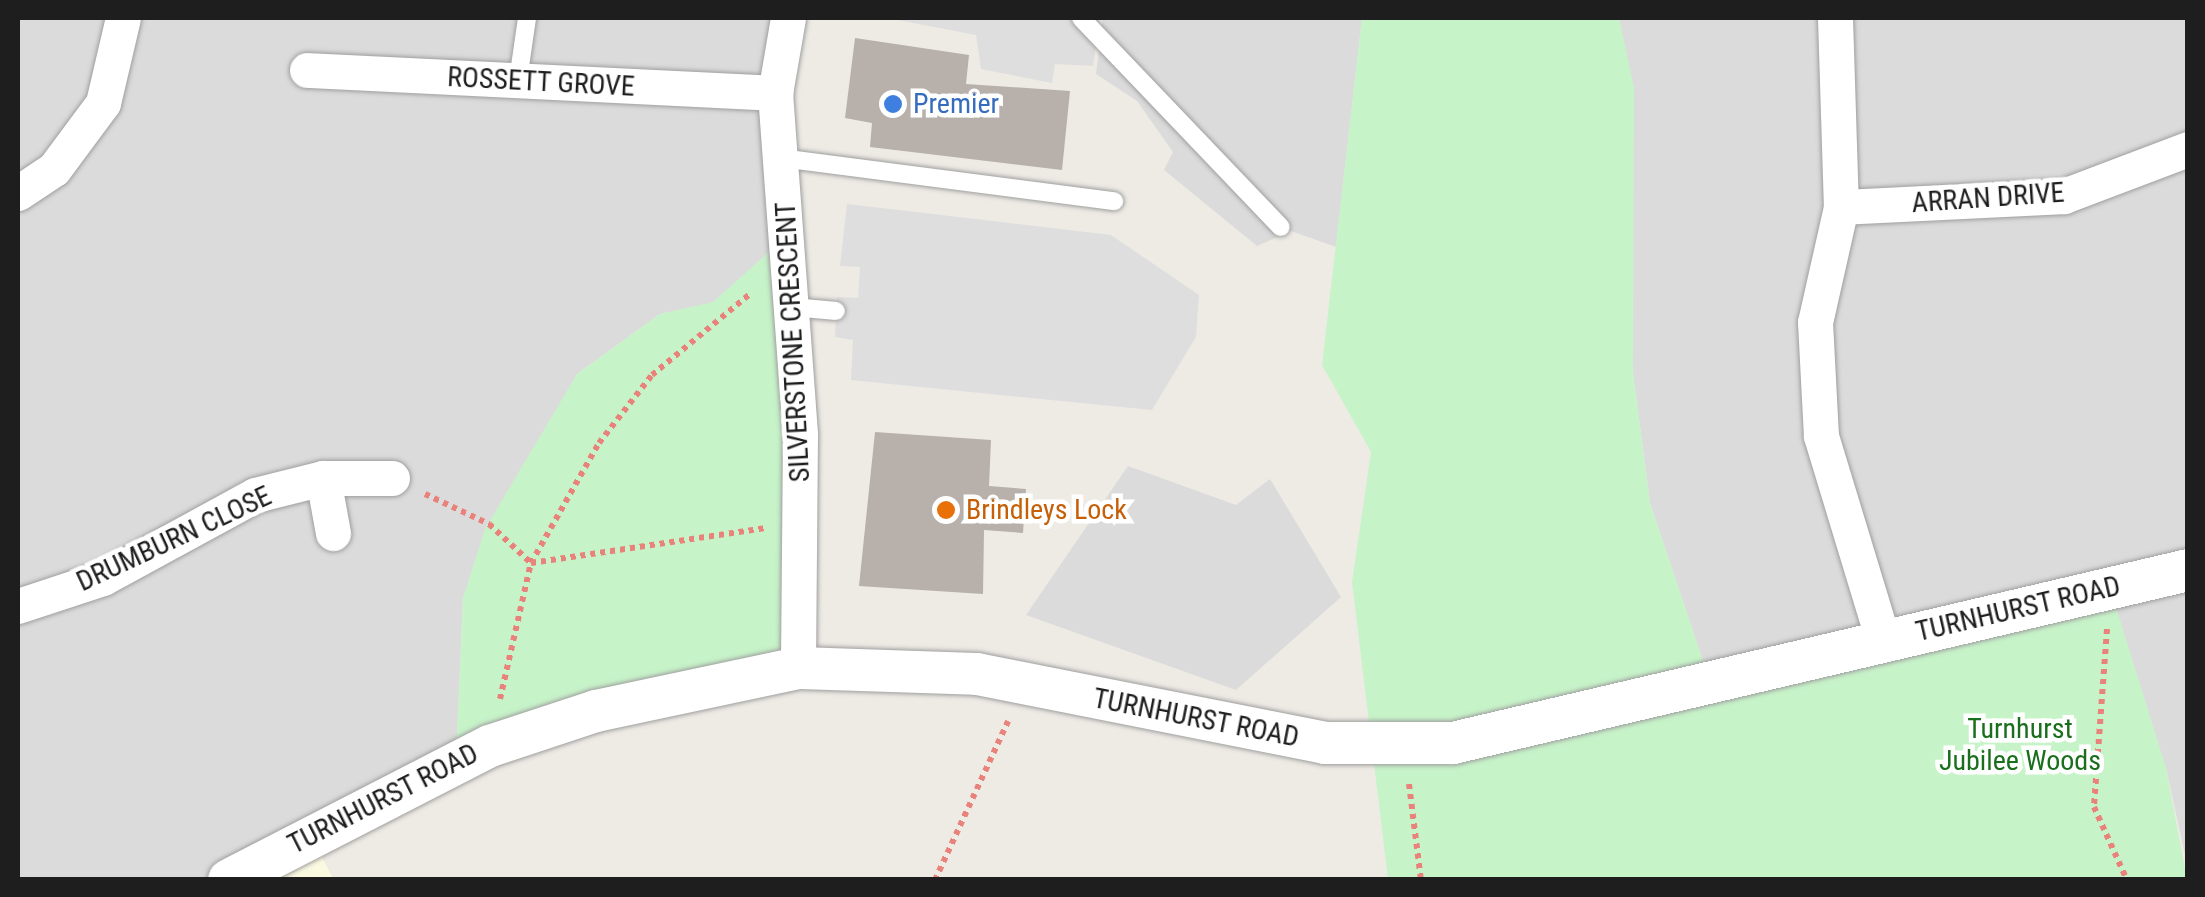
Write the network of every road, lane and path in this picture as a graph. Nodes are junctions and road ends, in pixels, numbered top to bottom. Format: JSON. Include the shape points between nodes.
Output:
{"nodes":[{"id":1,"x":123,"y":18,"type":"edge"},
{"id":2,"x":527,"y":18,"type":"edge"},
{"id":3,"x":788,"y":18,"type":"edge"},
{"id":4,"x":1081,"y":18,"type":"edge"},
{"id":5,"x":1835,"y":18,"type":"edge"},
{"id":6,"x":307,"y":70,"type":"dead end"},
{"id":7,"x":518,"y":80,"type":"junction"},
{"id":8,"x":775,"y":93,"type":"junction"},
{"id":9,"x":2188,"y":149,"type":"edge"},
{"id":10,"x":781,"y":158,"type":"junction"},
{"id":11,"x":18,"y":193,"type":"edge"},
{"id":12,"x":1114,"y":200,"type":"dead end"},
{"id":13,"x":1841,"y":208,"type":"junction"},
{"id":14,"x":1281,"y":227,"type":"dead end"},
{"id":15,"x":790,"y":260,"type":"junction"},
{"id":16,"x":792,"y":307,"type":"junction"},
{"id":17,"x":836,"y":311,"type":"dead end"},
{"id":18,"x":323,"y":478,"type":"junction"},
{"id":19,"x":392,"y":478,"type":"joint"},
{"id":20,"x":802,"y":523,"type":"junction"},
{"id":21,"x":332,"y":533,"type":"dead end"},
{"id":22,"x":531,"y":563,"type":"junction"},
{"id":23,"x":2188,"y":570,"type":"edge"},
{"id":24,"x":2110,"y":588,"type":"junction"},
{"id":25,"x":18,"y":606,"type":"edge"},
{"id":26,"x":1883,"y":640,"type":"junction"},
{"id":27,"x":798,"y":668,"type":"junction"},
{"id":28,"x":1026,"y":684,"type":"junction"},
{"id":29,"x":1404,"y":744,"type":"junction"},
{"id":30,"x":490,"y":746,"type":"junction"},
{"id":31,"x":229,"y":880,"type":"edge"},
{"id":32,"x":935,"y":880,"type":"edge"},
{"id":33,"x":1421,"y":880,"type":"edge"},
{"id":34,"x":2126,"y":880,"type":"edge"}],
"edges":[{"from":1,"to":11,"type":"street","via":[[103,103],[54,169]]},
{"from":2,"to":7,"type":"lane"},
{"from":3,"to":8,"type":"street","name":"SILVERSTONE CRESCENT"},
{"from":4,"to":14,"type":"lane"},
{"from":5,"to":13,"type":"street"},
{"from":6,"to":7,"type":"street","name":"ROSSETT GROVE"},
{"from":7,"to":8,"type":"street","name":"ROSSETT GROVE"},
{"from":8,"to":10,"type":"street","name":"SILVERSTONE CRESCENT"},
{"from":9,"to":13,"type":"street","name":"ARRAN DRIVE","via":[[2064,196]]},
{"from":10,"to":12,"type":"lane"},
{"from":10,"to":15,"type":"street","name":"SILVERSTONE CRESCENT"},
{"from":13,"to":26,"type":"street","via":[[1815,322],[1821,436]]},
{"from":15,"to":16,"type":"street","name":"SILVERSTONE CRESCENT"},
{"from":15,"to":22,"type":"path","via":[[652,376],[598,443]]},
{"from":16,"to":17,"type":"lane"},
{"from":16,"to":20,"type":"street","name":"SILVERSTONE CRESCENT"},
{"from":18,"to":19,"type":"street","name":"DRUMBURN CLOSE"},
{"from":18,"to":21,"type":"street"},
{"from":18,"to":25,"type":"street","name":"DRUMBURN CLOSE","via":[[255,495],[103,578]]},
{"from":19,"to":22,"type":"path","via":[[489,524]]},
{"from":20,"to":22,"type":"path"},
{"from":20,"to":27,"type":"street","name":"SILVERSTONE CRESCENT"},
{"from":22,"to":30,"type":"path"},
{"from":23,"to":24,"type":"street","name":"TURNHURST ROAD"},
{"from":24,"to":26,"type":"street","name":"TURNHURST ROAD"},
{"from":24,"to":34,"type":"path","via":[[2094,807]]},
{"from":26,"to":29,"type":"street","name":"TURNHURST ROAD","via":[[1453,744]]},
{"from":27,"to":28,"type":"street","name":"TURNHURST ROAD"},
{"from":27,"to":30,"type":"street","name":"TURNHURST ROAD","via":[[596,711]]},
{"from":28,"to":29,"type":"street","name":"TURNHURST ROAD","via":[[1325,744]]},
{"from":28,"to":32,"type":"path"},
{"from":29,"to":33,"type":"path"},
{"from":30,"to":31,"type":"street","name":"TURNHURST ROAD"}]}
